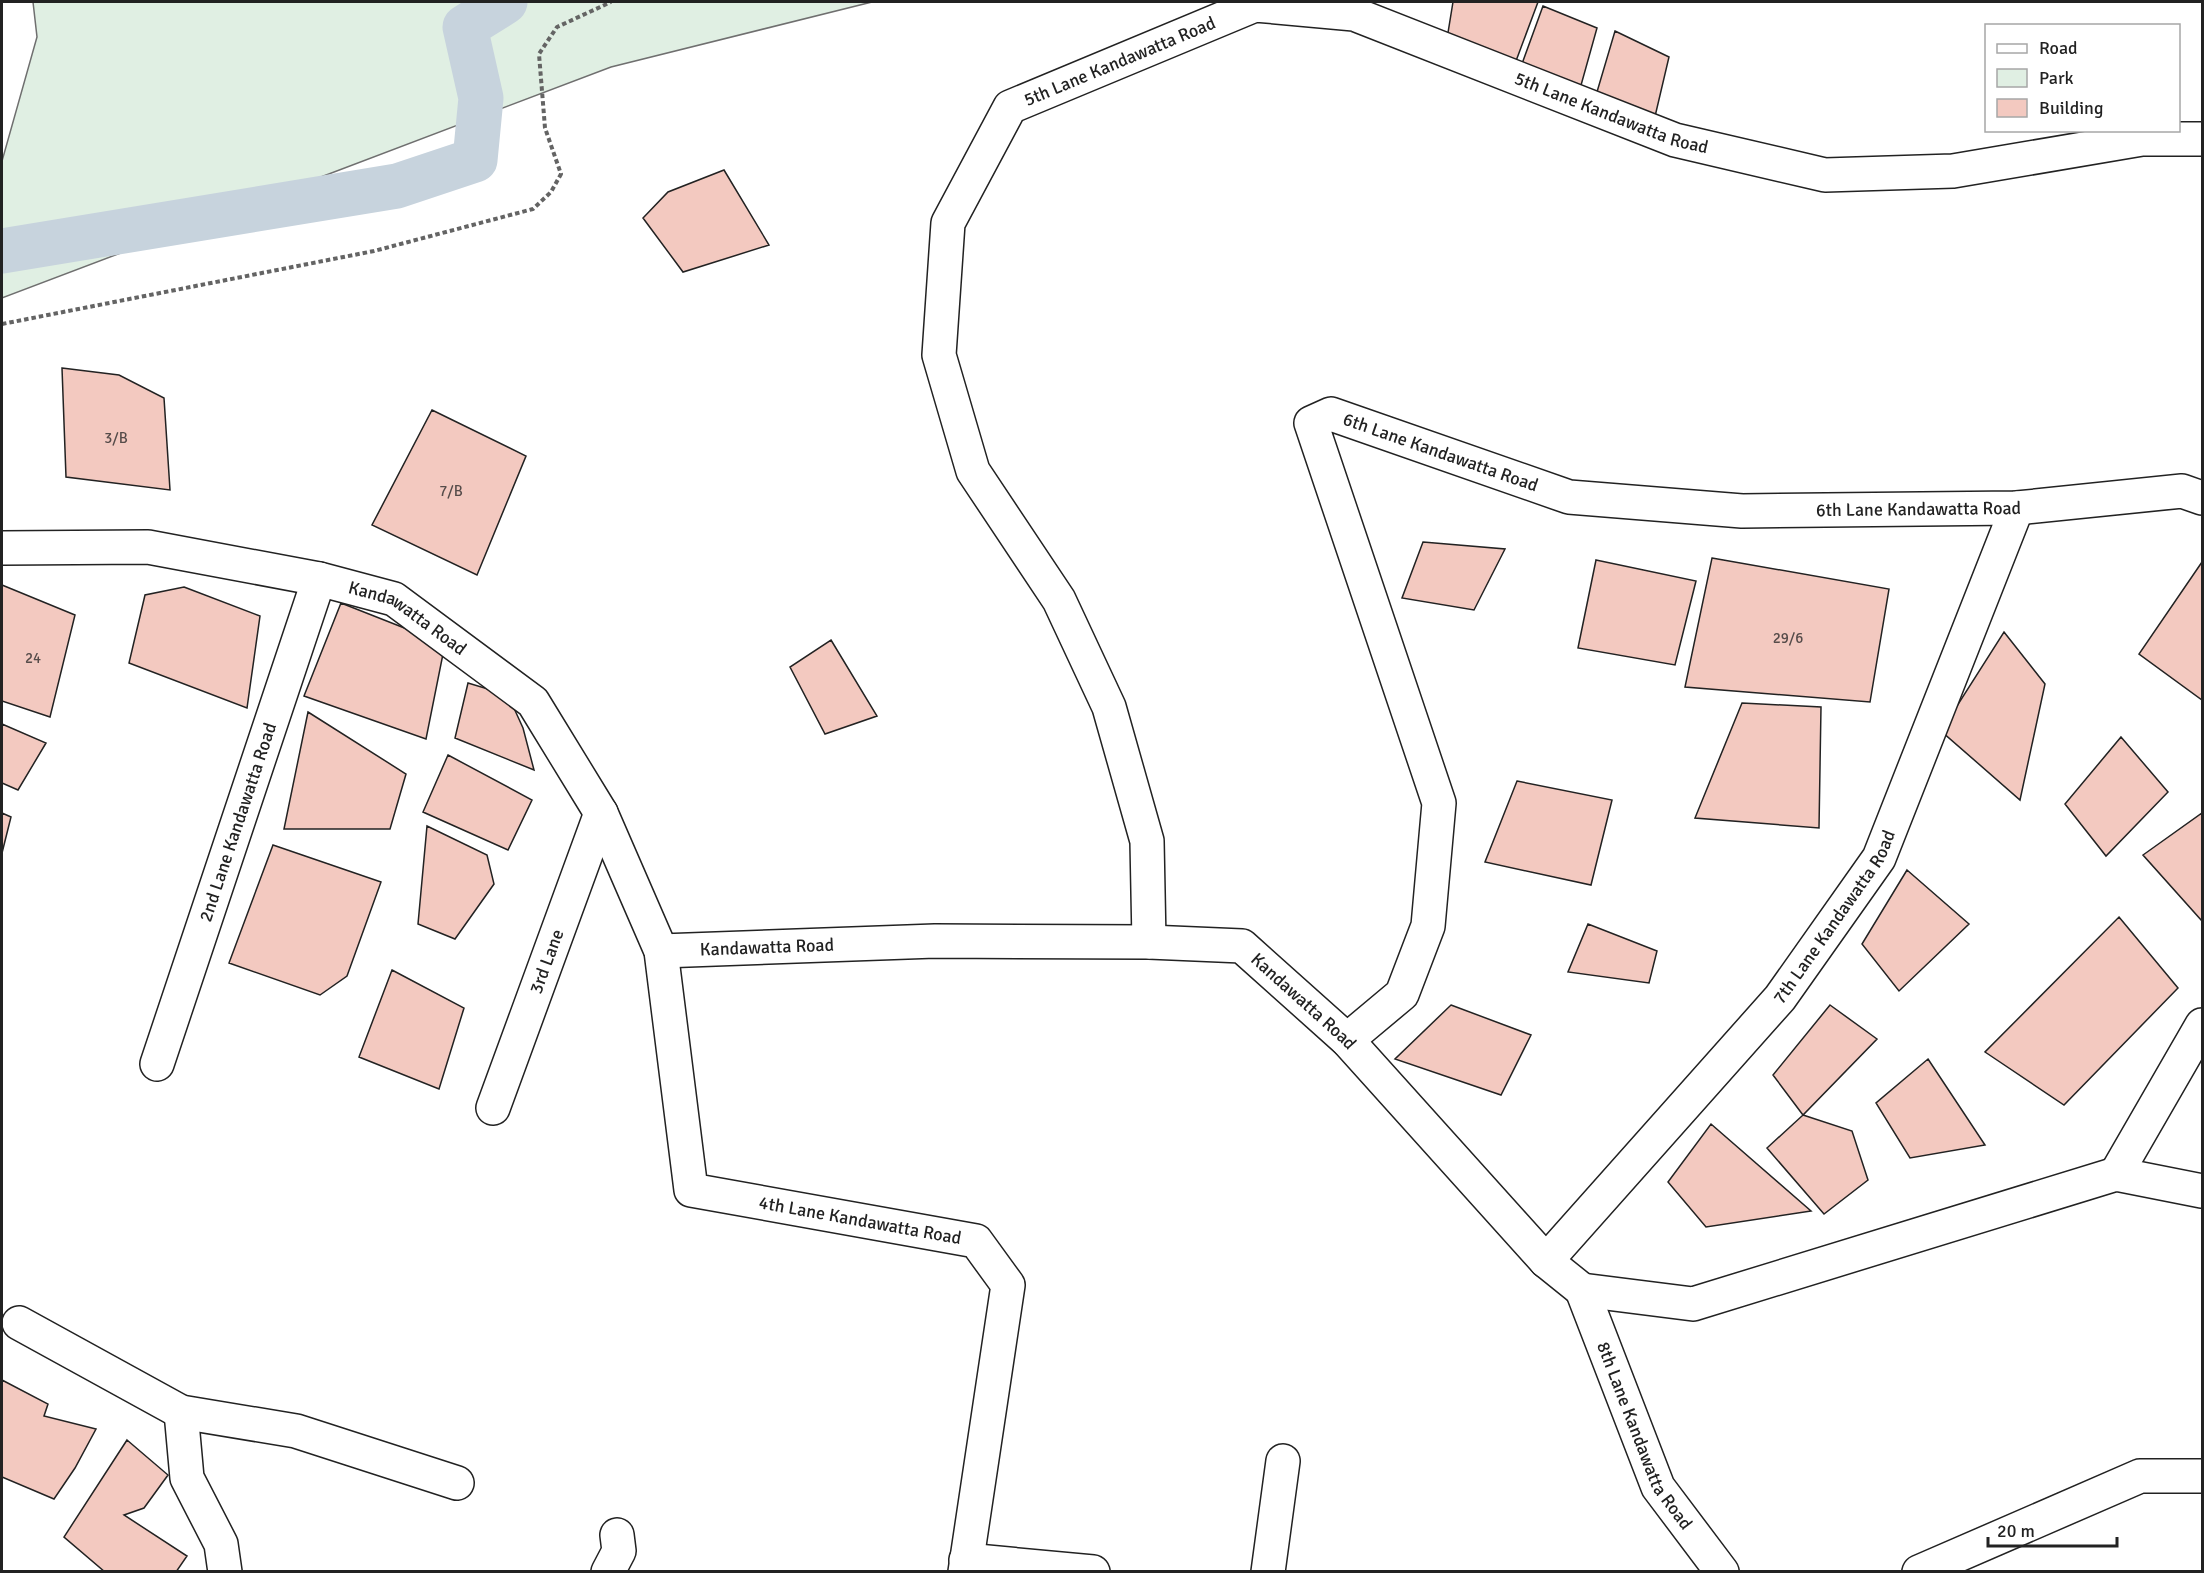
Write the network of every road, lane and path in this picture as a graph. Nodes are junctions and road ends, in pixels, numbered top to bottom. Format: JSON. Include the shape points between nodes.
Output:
{"nodes":[{"id":1,"x":611,"y":2,"type":"edge"},
{"id":2,"x":2202,"y":139,"type":"edge"},
{"id":3,"x":2,"y":324,"type":"edge"},
{"id":4,"x":2202,"y":498,"type":"edge"},
{"id":5,"x":2017,"y":508,"type":"junction"},
{"id":6,"x":2,"y":548,"type":"edge"},
{"id":7,"x":319,"y":579,"type":"junction"},
{"id":8,"x":601,"y":813,"type":"junction"},
{"id":9,"x":1149,"y":942,"type":"junction"},
{"id":10,"x":661,"y":951,"type":"junction"},
{"id":11,"x":2202,"y":1025,"type":"edge"},
{"id":12,"x":1347,"y":1040,"type":"junction"},
{"id":13,"x":157,"y":1064,"type":"dead end"},
{"id":14,"x":493,"y":1108,"type":"dead end"},
{"id":15,"x":2116,"y":1174,"type":"junction"},
{"id":16,"x":2202,"y":1191,"type":"edge"},
{"id":17,"x":1546,"y":1261,"type":"junction"},
{"id":18,"x":1582,"y":1290,"type":"junction"},
{"id":19,"x":19,"y":1323,"type":"dead end"},
{"id":20,"x":181,"y":1412,"type":"junction"},
{"id":21,"x":1283,"y":1461,"type":"dead end"},
{"id":22,"x":2202,"y":1476,"type":"edge"},
{"id":23,"x":457,"y":1483,"type":"dead end"},
{"id":24,"x":617,"y":1535,"type":"dead end"},
{"id":25,"x":965,"y":1566,"type":"edge"},
{"id":26,"x":225,"y":1572,"type":"edge"},
{"id":27,"x":608,"y":1572,"type":"edge"},
{"id":28,"x":1093,"y":1572,"type":"edge"},
{"id":29,"x":1268,"y":1572,"type":"edge"},
{"id":30,"x":1722,"y":1572,"type":"edge"},
{"id":31,"x":1919,"y":1572,"type":"edge"}],
"edges":[{"from":1,"to":3,"type":"path","via":[[557,27],[539,54],[545,128],[561,174],[551,192],[532,209],[374,251]]},
{"from":2,"to":9,"type":"street","name":"5th Lane Kandawatta Road","via":[[2142,138],[1953,171],[1825,175],[1675,140],[1354,14],[1255,5],[1010,107],[948,223],[939,355],[973,471],[1059,600],[1109,707],[1148,841]]},
{"from":4,"to":5,"type":"street","name":"6th Lane Kandawatta Road","via":[[2182,491]]},
{"from":5,"to":12,"type":"street","name":"6th Lane Kandawatta Road","via":[[1742,511],[1569,497],[1331,414],[1311,423],[1439,803],[1428,926],[1402,994]]},
{"from":5,"to":17,"type":"street","name":"7th Lane Kandawatta Road","via":[[1879,858],[1780,998]]},
{"from":6,"to":7,"type":"street","name":"Kandawatta Road","via":[[148,547]]},
{"from":7,"to":8,"type":"street","name":"Kandawatta Road","via":[[394,599],[533,702]]},
{"from":7,"to":13,"type":"street","name":"2nd Lane Kandawatta Road"},
{"from":8,"to":10,"type":"street","name":"Kandawatta Road"},
{"from":8,"to":14,"type":"street","name":"3rd Lane"},
{"from":9,"to":10,"type":"street","name":"Kandawatta Road","via":[[934,941]]},
{"from":9,"to":12,"type":"street","name":"Kandawatta Road","via":[[1242,946]]},
{"from":10,"to":25,"type":"street","name":"4th Lane Kandawatta Road","via":[[692,1190],[976,1241],[1008,1285]]},
{"from":11,"to":15,"type":"street"},
{"from":12,"to":17,"type":"street","name":"Kandawatta Road"},
{"from":15,"to":16,"type":"street"},
{"from":15,"to":18,"type":"street","via":[[1693,1304]]},
{"from":17,"to":18,"type":"street","name":"Kandawatta Road"},
{"from":18,"to":30,"type":"street","name":"8th Lane Kandawatta Road","via":[[1658,1487]]},
{"from":19,"to":20,"type":"street"},
{"from":20,"to":23,"type":"street","via":[[296,1431]]},
{"from":20,"to":26,"type":"street","via":[[187,1479],[221,1544]]},
{"from":21,"to":29,"type":"street"},
{"from":22,"to":31,"type":"street","via":[[2140,1476]]},
{"from":24,"to":27,"type":"street","via":[[619,1551]]},
{"from":25,"to":28,"type":"street","name":"4th Lane Kandawatta Road"}]}
